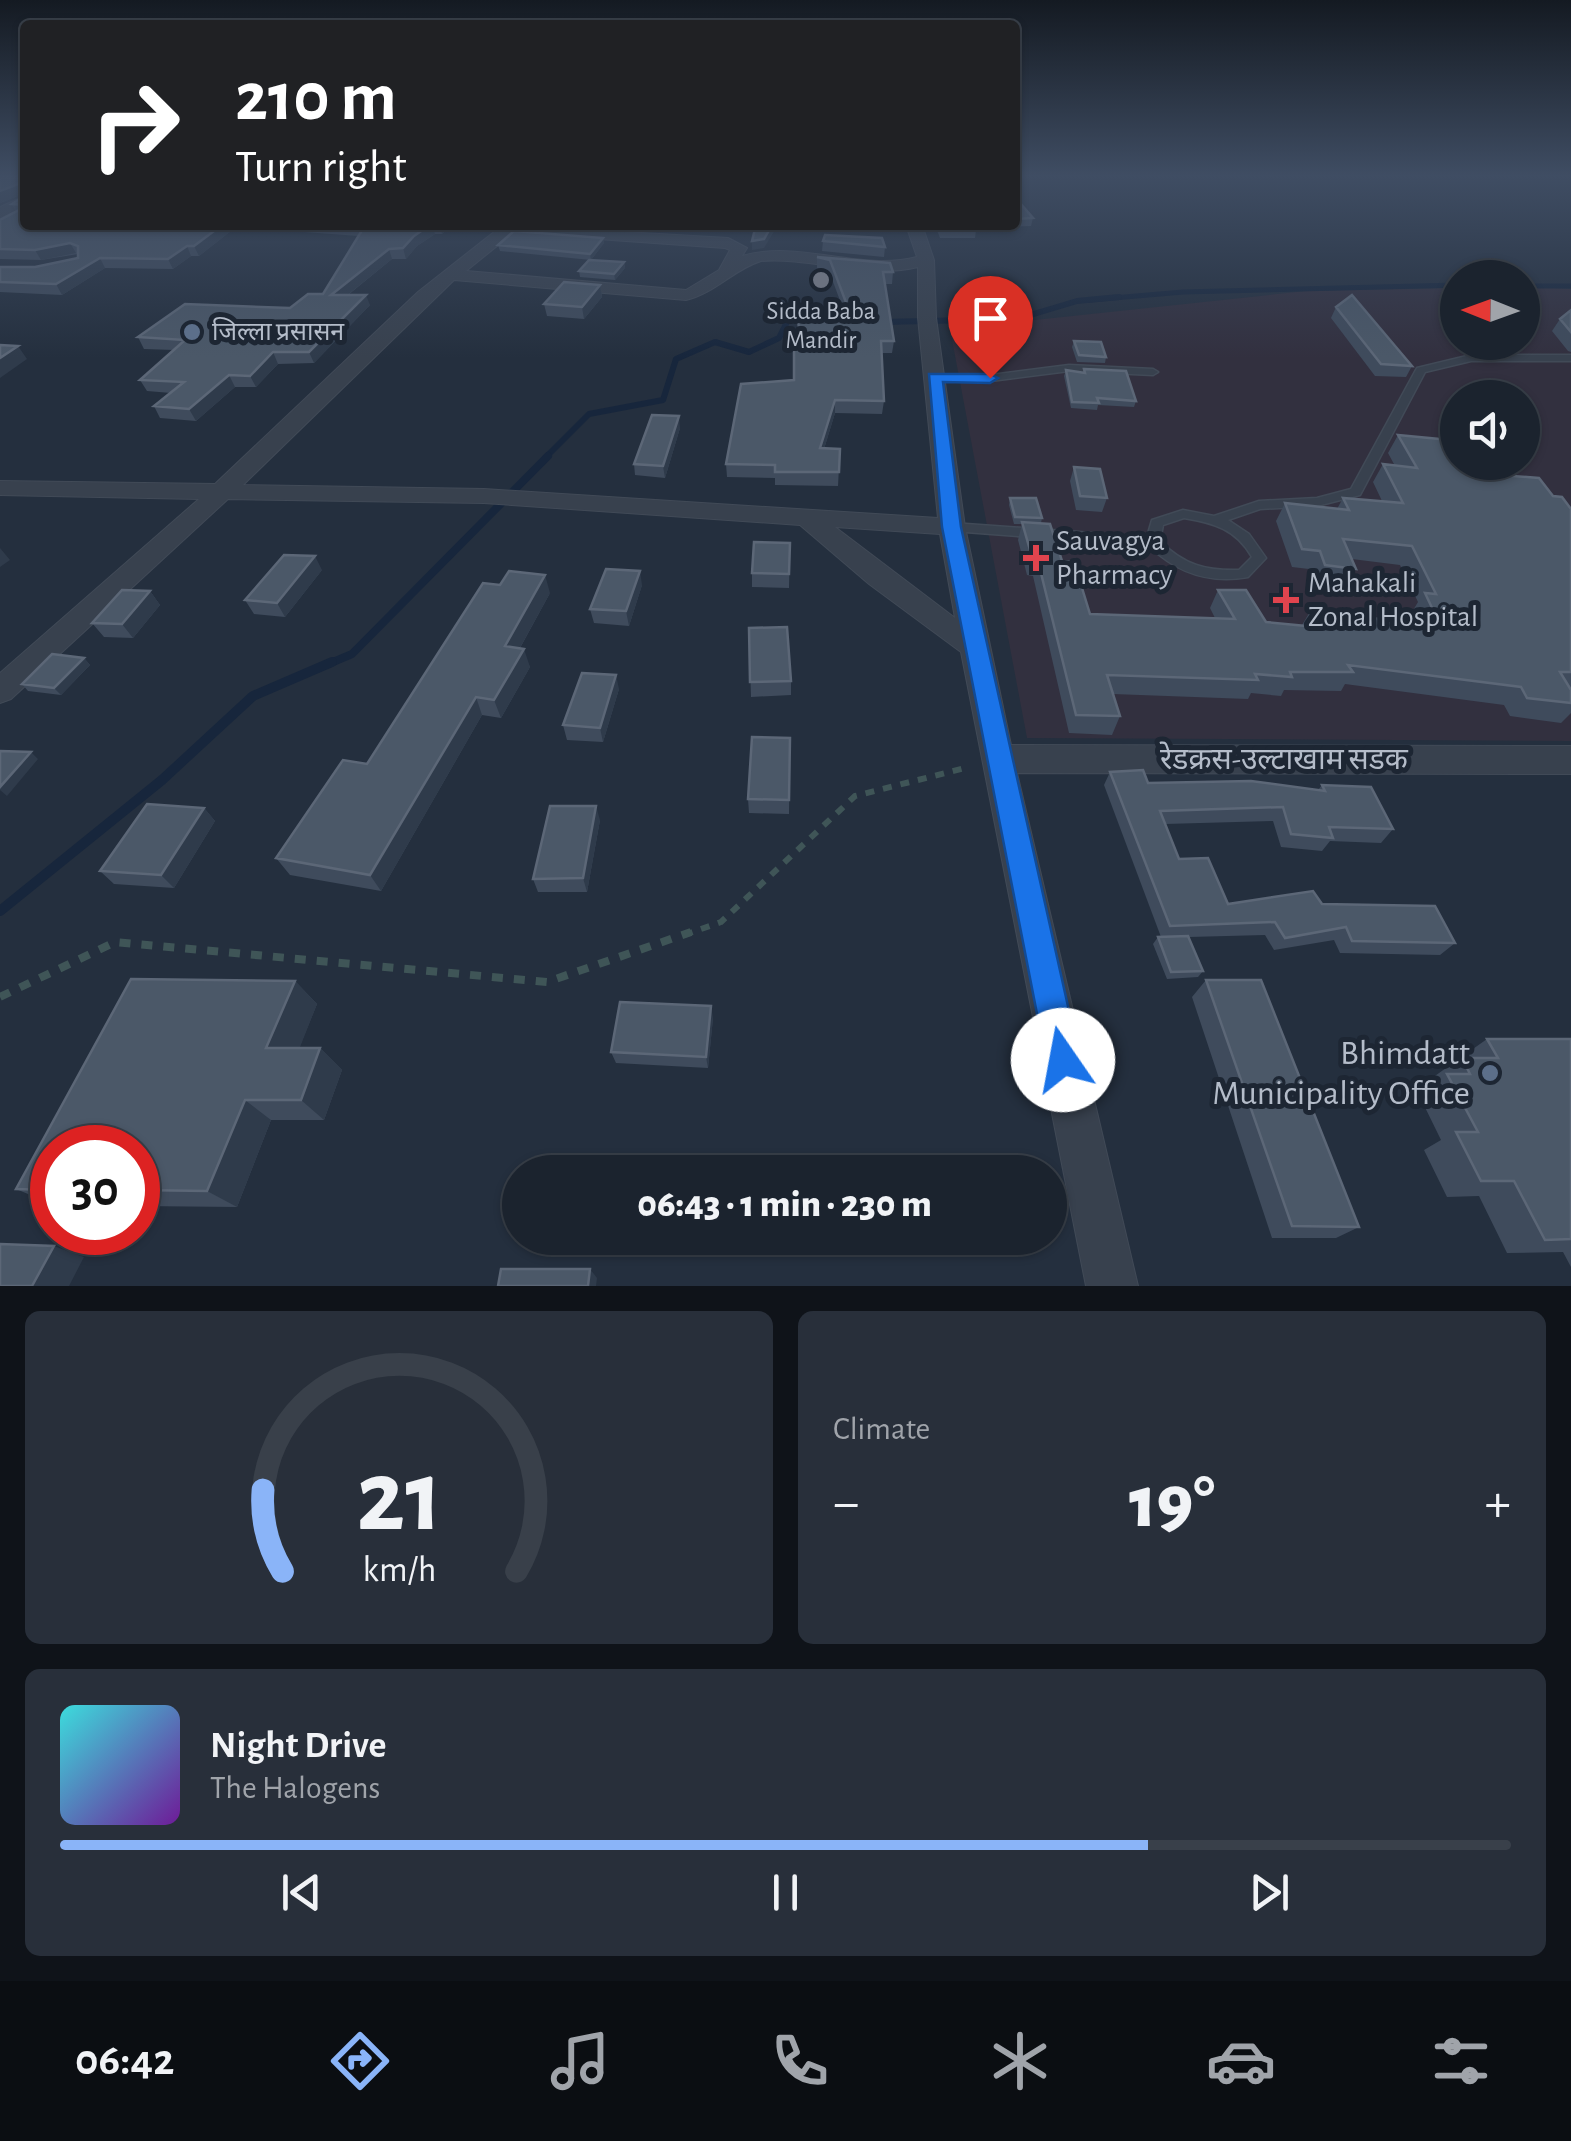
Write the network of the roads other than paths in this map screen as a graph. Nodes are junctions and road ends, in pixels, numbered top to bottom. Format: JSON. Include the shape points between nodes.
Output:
{"nodes":[{"id":1,"x":497,"y":237,"type":"edge"},
{"id":2,"x":652,"y":237,"type":"edge"},
{"id":3,"x":918,"y":237,"type":"edge"},
{"id":4,"x":926,"y":260,"type":"junction"},
{"id":5,"x":726,"y":268,"type":"junction"},
{"id":6,"x":450,"y":275,"type":"junction"},
{"id":7,"x":1571,"y":358,"type":"edge"},
{"id":8,"x":1153,"y":372,"type":"dead end"},
{"id":9,"x":934,"y":378,"type":"junction"},
{"id":10,"x":0,"y":488,"type":"edge"},
{"id":11,"x":222,"y":492,"type":"junction"},
{"id":12,"x":808,"y":518,"type":"junction"},
{"id":13,"x":1218,"y":519,"type":"junction"},
{"id":14,"x":952,"y":527,"type":"junction"},
{"id":15,"x":1153,"y":542,"type":"junction"},
{"id":16,"x":974,"y":646,"type":"junction"},
{"id":17,"x":0,"y":692,"type":"edge"},
{"id":18,"x":997,"y":760,"type":"junction"},
{"id":19,"x":1571,"y":760,"type":"edge"},
{"id":20,"x":1112,"y":1286,"type":"edge"}],
"edges":[{"from":1,"to":6,"type":"street"},
{"from":2,"to":5,"type":"street","via":[[739,248]]},
{"from":3,"to":4,"type":"street"},
{"from":4,"to":5,"type":"street","via":[[898,266],[767,255]]},
{"from":4,"to":9,"type":"street"},
{"from":5,"to":6,"type":"street","via":[[704,290],[686,295]]},
{"from":6,"to":11,"type":"street"},
{"from":7,"to":13,"type":"lane","via":[[1471,358],[1421,370],[1356,492],[1259,505]]},
{"from":8,"to":9,"type":"lane","via":[[1070,368]]},
{"from":9,"to":14,"type":"street"},
{"from":10,"to":11,"type":"street"},
{"from":11,"to":12,"type":"street","via":[[484,496]]},
{"from":11,"to":17,"type":"street"},
{"from":12,"to":14,"type":"street"},
{"from":12,"to":16,"type":"street"},
{"from":13,"to":15,"type":"lane","via":[[1183,514],[1157,523]]},
{"from":13,"to":15,"type":"lane","via":[[1248,536],[1258,558],[1243,574],[1209,577],[1173,564]]},
{"from":14,"to":15,"type":"lane"},
{"from":14,"to":16,"type":"street"},
{"from":16,"to":18,"type":"street"},
{"from":18,"to":19,"type":"street","name":"रेडक्रस-उल्टाखाम सडक"},
{"from":18,"to":20,"type":"street"}]}
